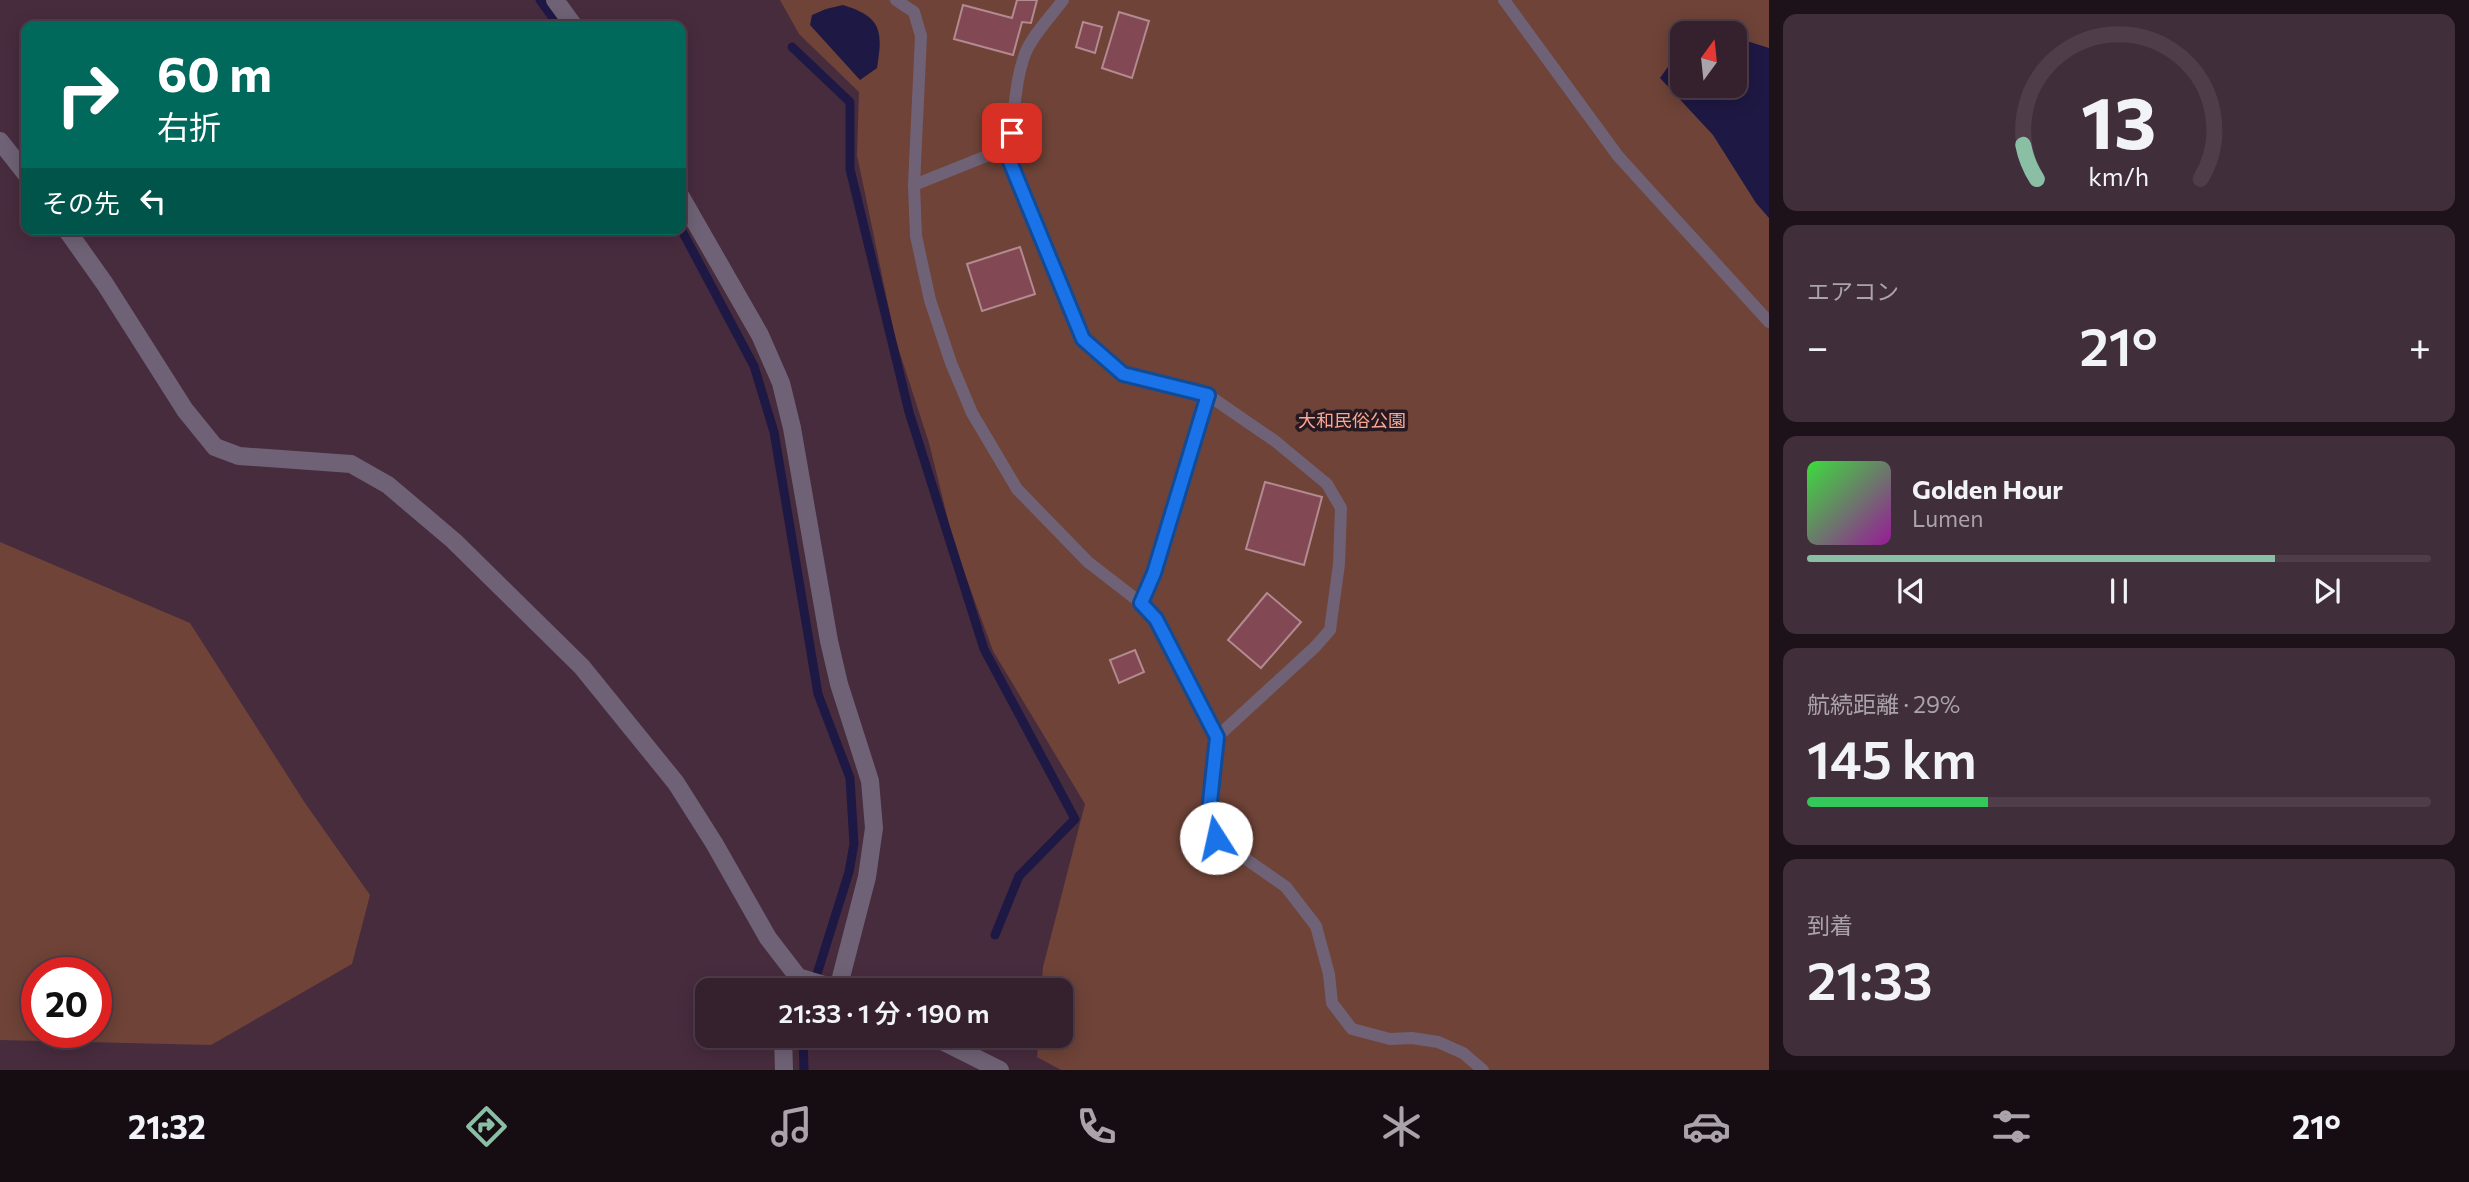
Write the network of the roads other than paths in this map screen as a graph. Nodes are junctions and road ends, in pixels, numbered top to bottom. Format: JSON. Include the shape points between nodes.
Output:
{"nodes":[{"id":1,"x":555,"y":0,"type":"edge"},
{"id":2,"x":896,"y":0,"type":"edge"},
{"id":3,"x":1063,"y":0,"type":"edge"},
{"id":4,"x":1504,"y":0,"type":"edge"},
{"id":5,"x":570,"y":21,"type":"edge"},
{"id":6,"x":0,"y":141,"type":"edge"},
{"id":7,"x":1006,"y":152,"type":"junction"},
{"id":8,"x":21,"y":168,"type":"edge"},
{"id":9,"x":914,"y":186,"type":"junction"},
{"id":10,"x":686,"y":206,"type":"edge"},
{"id":11,"x":70,"y":235,"type":"edge"},
{"id":12,"x":1769,"y":321,"type":"edge"},
{"id":13,"x":1208,"y":395,"type":"junction"},
{"id":14,"x":1141,"y":603,"type":"junction"},
{"id":15,"x":1217,"y":737,"type":"junction"},
{"id":16,"x":793,"y":978,"type":"edge"},
{"id":17,"x":842,"y":978,"type":"edge"},
{"id":18,"x":783,"y":1048,"type":"edge"},
{"id":19,"x":956,"y":1048,"type":"edge"},
{"id":20,"x":784,"y":1070,"type":"edge"},
{"id":21,"x":1000,"y":1070,"type":"edge"},
{"id":22,"x":1483,"y":1070,"type":"edge"}],
"edges":[{"from":1,"to":5,"type":"street"},
{"from":2,"to":9,"type":"lane","via":[[914,12],[921,36]]},
{"from":3,"to":7,"type":"lane","via":[[1026,51]]},
{"from":4,"to":12,"type":"lane","via":[[1618,156]]},
{"from":6,"to":8,"type":"street"},
{"from":7,"to":9,"type":"lane"},
{"from":7,"to":13,"type":"lane","via":[[1083,339],[1123,374]]},
{"from":9,"to":14,"type":"lane","via":[[916,236],[930,300],[972,413],[1017,489],[1087,562]]},
{"from":10,"to":17,"type":"street","via":[[760,335],[781,383],[828,641],[870,781],[874,828]]},
{"from":11,"to":16,"type":"street","via":[[185,410],[215,447],[239,456],[351,464],[388,485],[454,541],[582,667],[676,783]]},
{"from":13,"to":14,"type":"lane"},
{"from":13,"to":15,"type":"lane","via":[[1275,441],[1326,484],[1341,508],[1330,630]]},
{"from":14,"to":15,"type":"lane","via":[[1156,619]]},
{"from":15,"to":22,"type":"lane","via":[[1210,802],[1216,838],[1286,887],[1317,926],[1332,1003],[1352,1029],[1390,1039],[1438,1042],[1463,1053]]},
{"from":18,"to":20,"type":"street"},
{"from":19,"to":21,"type":"street"}]}
